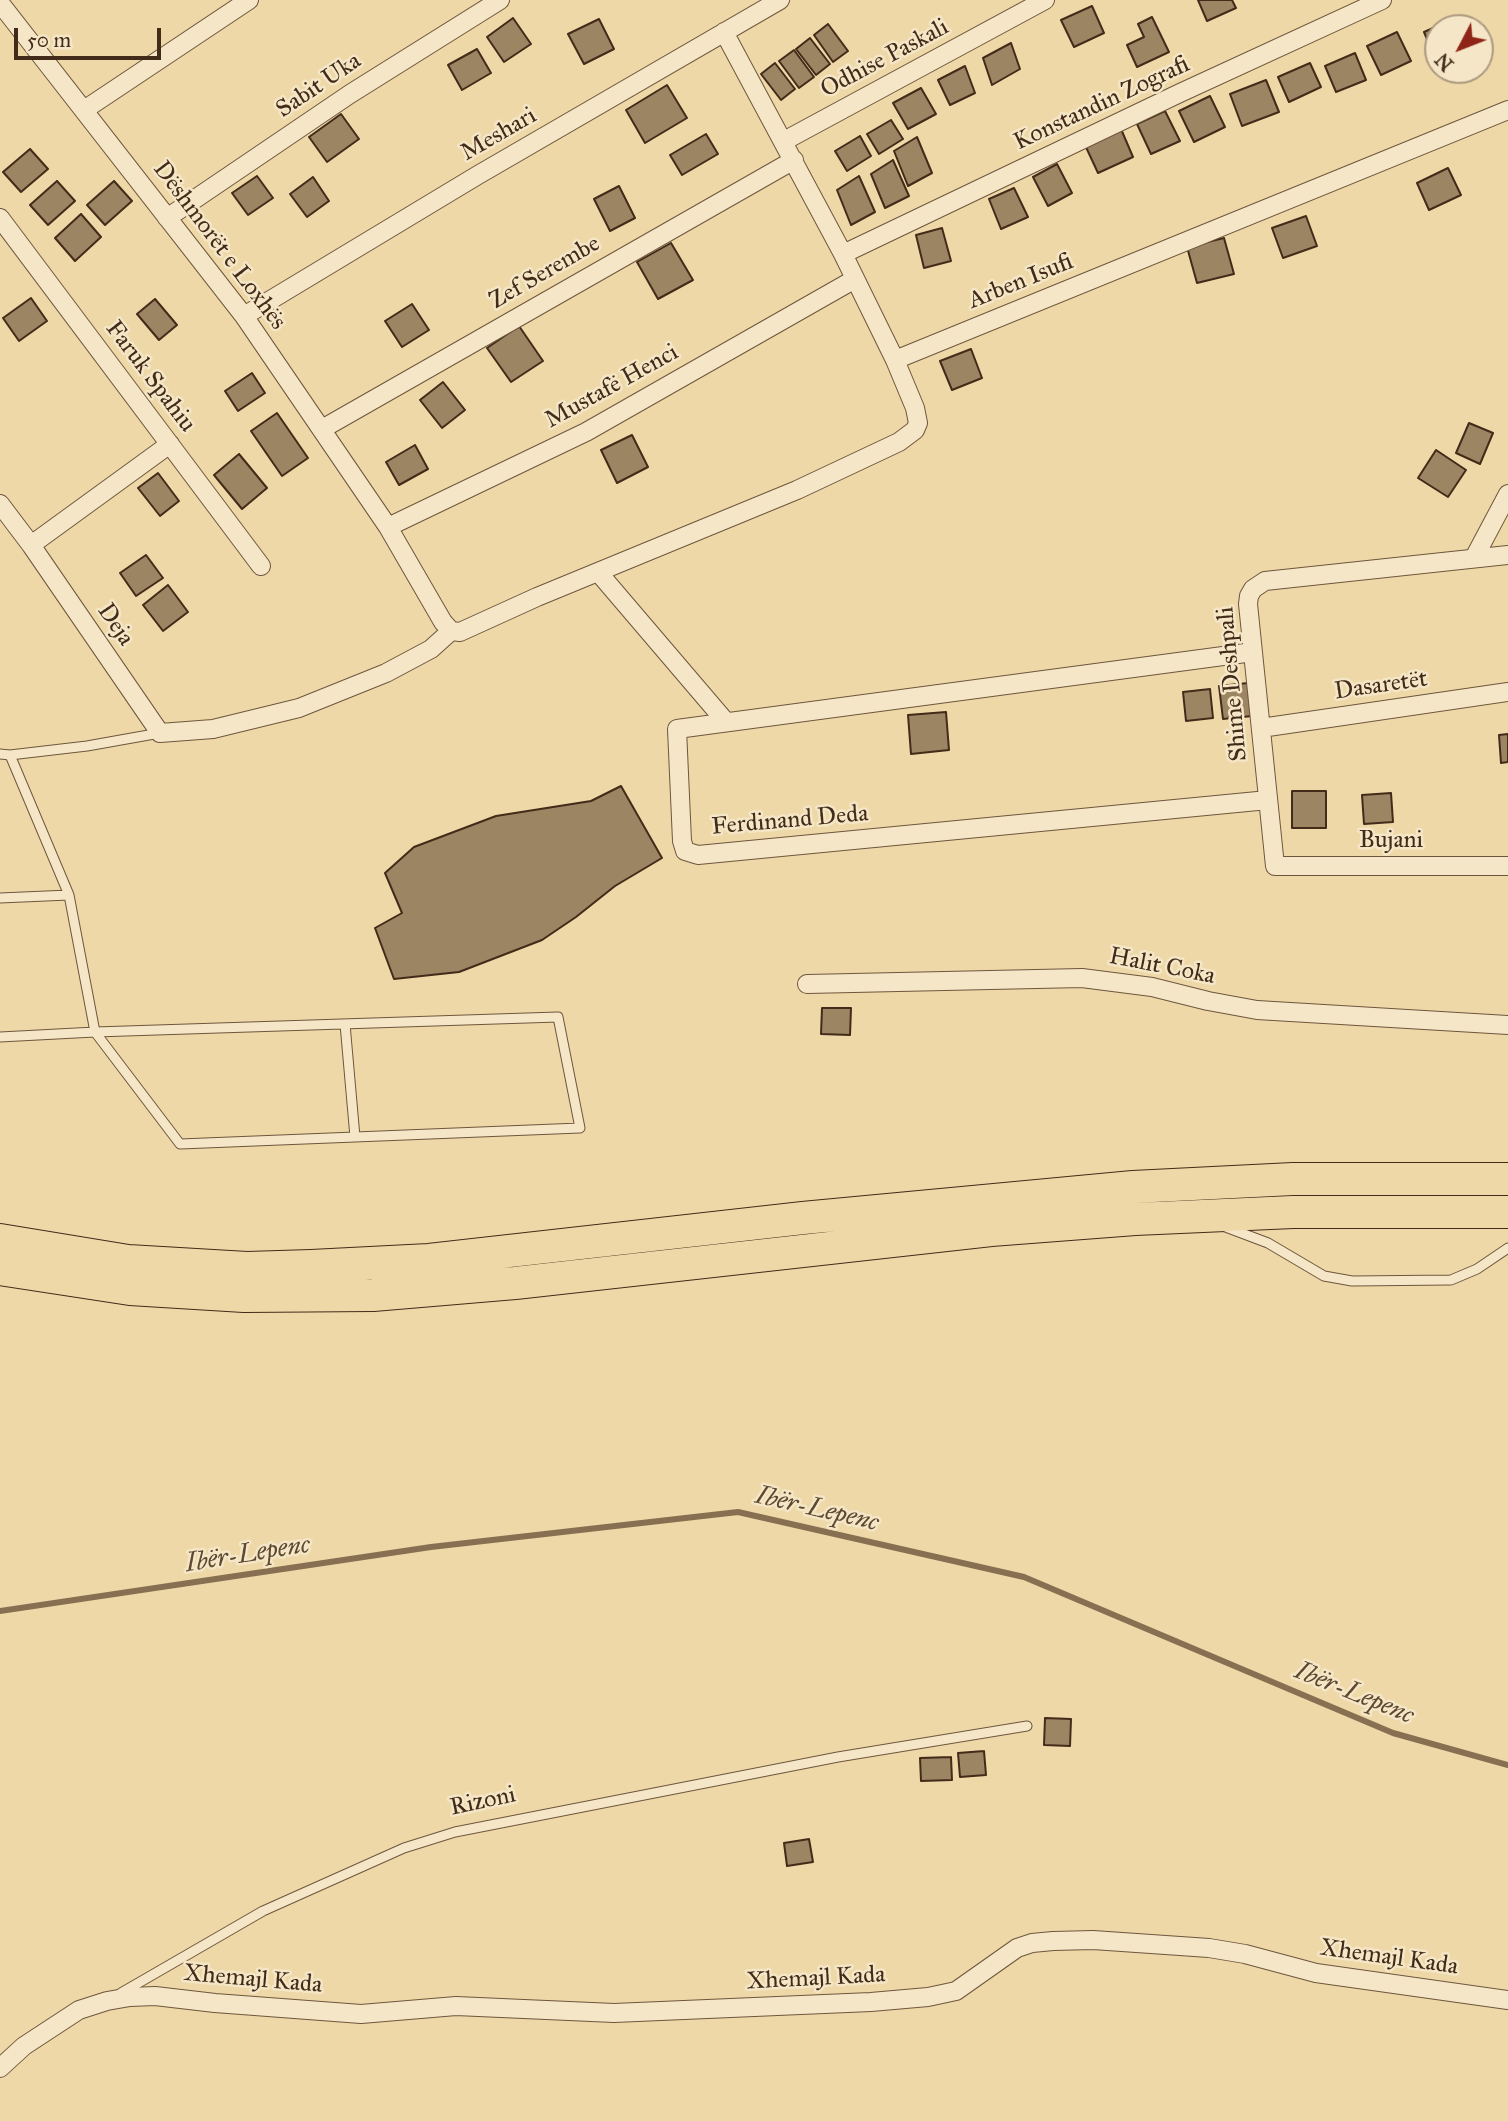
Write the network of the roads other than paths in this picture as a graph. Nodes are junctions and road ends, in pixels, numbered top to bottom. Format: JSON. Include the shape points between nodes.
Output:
{"nodes":[{"id":1,"x":249,"y":0,"type":"edge"},
{"id":2,"x":500,"y":0,"type":"edge"},
{"id":3,"x":780,"y":0,"type":"edge"},
{"id":4,"x":1045,"y":0,"type":"edge"},
{"id":5,"x":1382,"y":0,"type":"edge"},
{"id":6,"x":0,"y":4,"type":"edge"},
{"id":7,"x":724,"y":32,"type":"junction"},
{"id":8,"x":84,"y":110,"type":"junction"},
{"id":9,"x":1508,"y":110,"type":"edge"},
{"id":10,"x":784,"y":141,"type":"junction"},
{"id":11,"x":794,"y":160,"type":"junction"},
{"id":12,"x":0,"y":218,"type":"edge"},
{"id":13,"x":167,"y":218,"type":"junction"},
{"id":14,"x":843,"y":254,"type":"junction"},
{"id":15,"x":855,"y":279,"type":"junction"},
{"id":16,"x":244,"y":316,"type":"junction"},
{"id":17,"x":895,"y":360,"type":"junction"},
{"id":18,"x":322,"y":429,"type":"junction"},
{"id":19,"x":170,"y":444,"type":"junction"},
{"id":20,"x":1508,"y":494,"type":"edge"},
{"id":21,"x":0,"y":504,"type":"edge"},
{"id":22,"x":387,"y":527,"type":"junction"},
{"id":23,"x":31,"y":545,"type":"junction"},
{"id":24,"x":1508,"y":555,"type":"edge"},
{"id":25,"x":1474,"y":558,"type":"junction"},
{"id":26,"x":261,"y":566,"type":"dead end"},
{"id":27,"x":598,"y":572,"type":"junction"},
{"id":28,"x":451,"y":631,"type":"junction"},
{"id":29,"x":1253,"y":652,"type":"junction"},
{"id":30,"x":1508,"y":692,"type":"edge"},
{"id":31,"x":726,"y":722,"type":"junction"},
{"id":32,"x":1261,"y":729,"type":"junction"},
{"id":33,"x":160,"y":733,"type":"junction"},
{"id":34,"x":5,"y":754,"type":"edge"},
{"id":35,"x":1268,"y":800,"type":"junction"},
{"id":36,"x":1275,"y":866,"type":"joint"},
{"id":37,"x":1508,"y":866,"type":"edge"},
{"id":38,"x":69,"y":895,"type":"junction"},
{"id":39,"x":0,"y":898,"type":"edge"},
{"id":40,"x":807,"y":984,"type":"dead end"},
{"id":41,"x":345,"y":1024,"type":"junction"},
{"id":42,"x":1508,"y":1025,"type":"edge"},
{"id":43,"x":95,"y":1032,"type":"junction"},
{"id":44,"x":0,"y":1037,"type":"edge"},
{"id":45,"x":355,"y":1137,"type":"junction"},
{"id":46,"x":1508,"y":1179,"type":"edge"},
{"id":47,"x":1508,"y":1212,"type":"edge"},
{"id":48,"x":1195,"y":1215,"type":"junction"},
{"id":49,"x":0,"y":1240,"type":"edge"},
{"id":50,"x":1508,"y":1248,"type":"edge"},
{"id":51,"x":0,"y":1269,"type":"edge"},
{"id":52,"x":1027,"y":1726,"type":"dead end"},
{"id":53,"x":1508,"y":2000,"type":"edge"},
{"id":54,"x":107,"y":2001,"type":"junction"},
{"id":55,"x":0,"y":2067,"type":"edge"}],
"edges":[{"from":1,"to":8,"type":"street"},
{"from":2,"to":13,"type":"street","name":"Sabit Uka","via":[[350,94]]},
{"from":3,"to":7,"type":"street","name":"Meshari"},
{"from":4,"to":10,"type":"street","name":"Odhise Paskali"},
{"from":5,"to":14,"type":"street","name":"Konstandin Zografi"},
{"from":6,"to":8,"type":"street","name":"Dëshmorët e Loxhës"},
{"from":7,"to":10,"type":"street"},
{"from":7,"to":16,"type":"street","name":"Meshari"},
{"from":8,"to":13,"type":"street","name":"Dëshmorët e Loxhës"},
{"from":9,"to":17,"type":"street","name":"Arben Isufi"},
{"from":10,"to":11,"type":"street"},
{"from":11,"to":14,"type":"street"},
{"from":11,"to":18,"type":"street","name":"Zef Serembe"},
{"from":12,"to":19,"type":"street","name":"Faruk Spahiu"},
{"from":13,"to":16,"type":"street","name":"Dëshmorët e Loxhës"},
{"from":14,"to":15,"type":"street"},
{"from":15,"to":17,"type":"street"},
{"from":15,"to":22,"type":"street","name":"Mustafë Henci","via":[[586,432]]},
{"from":16,"to":18,"type":"street","name":"Dëshmorët e Loxhës"},
{"from":17,"to":27,"type":"street","via":[[918,422],[908,436],[797,490]]},
{"from":18,"to":22,"type":"street","name":"Dëshmorët e Loxhës"},
{"from":19,"to":23,"type":"street"},
{"from":19,"to":26,"type":"street","name":"Faruk Spahiu"},
{"from":20,"to":25,"type":"street"},
{"from":21,"to":23,"type":"street","name":"Deja"},
{"from":22,"to":28,"type":"street","name":"Dëshmorët e Loxhës"},
{"from":23,"to":33,"type":"street","name":"Deja"},
{"from":24,"to":25,"type":"street","name":"Shime Deshpali"},
{"from":25,"to":29,"type":"street","name":"Shime Deshpali","via":[[1265,581],[1249,596]]},
{"from":27,"to":28,"type":"street","via":[[470,629]]},
{"from":27,"to":31,"type":"street"},
{"from":28,"to":33,"type":"street","via":[[431,649],[386,673],[299,708],[213,729]]},
{"from":29,"to":31,"type":"street","name":"Ferdinand Deda"},
{"from":29,"to":32,"type":"street","name":"Shime Deshpali"},
{"from":30,"to":32,"type":"street","name":"Dasaretët"},
{"from":31,"to":35,"type":"street","name":"Ferdinand Deda","via":[[677,729],[681,841],[691,854]]},
{"from":32,"to":35,"type":"street","name":"Shime Deshpali"},
{"from":33,"to":34,"type":"lane"},
{"from":34,"to":38,"type":"lane"},
{"from":35,"to":36,"type":"street","name":"Shime Deshpali"},
{"from":36,"to":37,"type":"street","name":"Bujani"},
{"from":38,"to":39,"type":"lane"},
{"from":38,"to":43,"type":"lane"},
{"from":40,"to":42,"type":"street","name":"Halit Coka","via":[[1082,978],[1153,987],[1257,1010]]},
{"from":41,"to":43,"type":"lane"},
{"from":41,"to":45,"type":"lane"},
{"from":41,"to":45,"type":"lane","via":[[558,1017],[580,1128]]},
{"from":43,"to":44,"type":"lane"},
{"from":43,"to":45,"type":"lane","via":[[180,1144]]},
{"from":46,"to":49,"type":"highway","via":[[1293,1179],[1133,1187],[429,1260],[299,1266],[247,1268],[128,1261]]},
{"from":47,"to":48,"type":"highway"},
{"from":48,"to":50,"type":"lane","via":[[1268,1243],[1324,1276],[1352,1281],[1451,1280]]},
{"from":48,"to":51,"type":"highway","via":[[991,1230],[373,1295],[244,1296],[141,1290]]},
{"from":52,"to":54,"type":"lane","name":"Rizoni","via":[[838,1757],[454,1832],[404,1848],[263,1911]]},
{"from":53,"to":54,"type":"street","name":"Xhemajl Kada","via":[[1316,1973],[1209,1948],[1093,1940],[1032,1943],[1017,1948],[957,1991],[870,2002],[648,2012],[456,2006],[361,2014],[155,1996]]},
{"from":54,"to":55,"type":"street","name":"Rizoni","via":[[79,2010],[49,2028]]}]}
